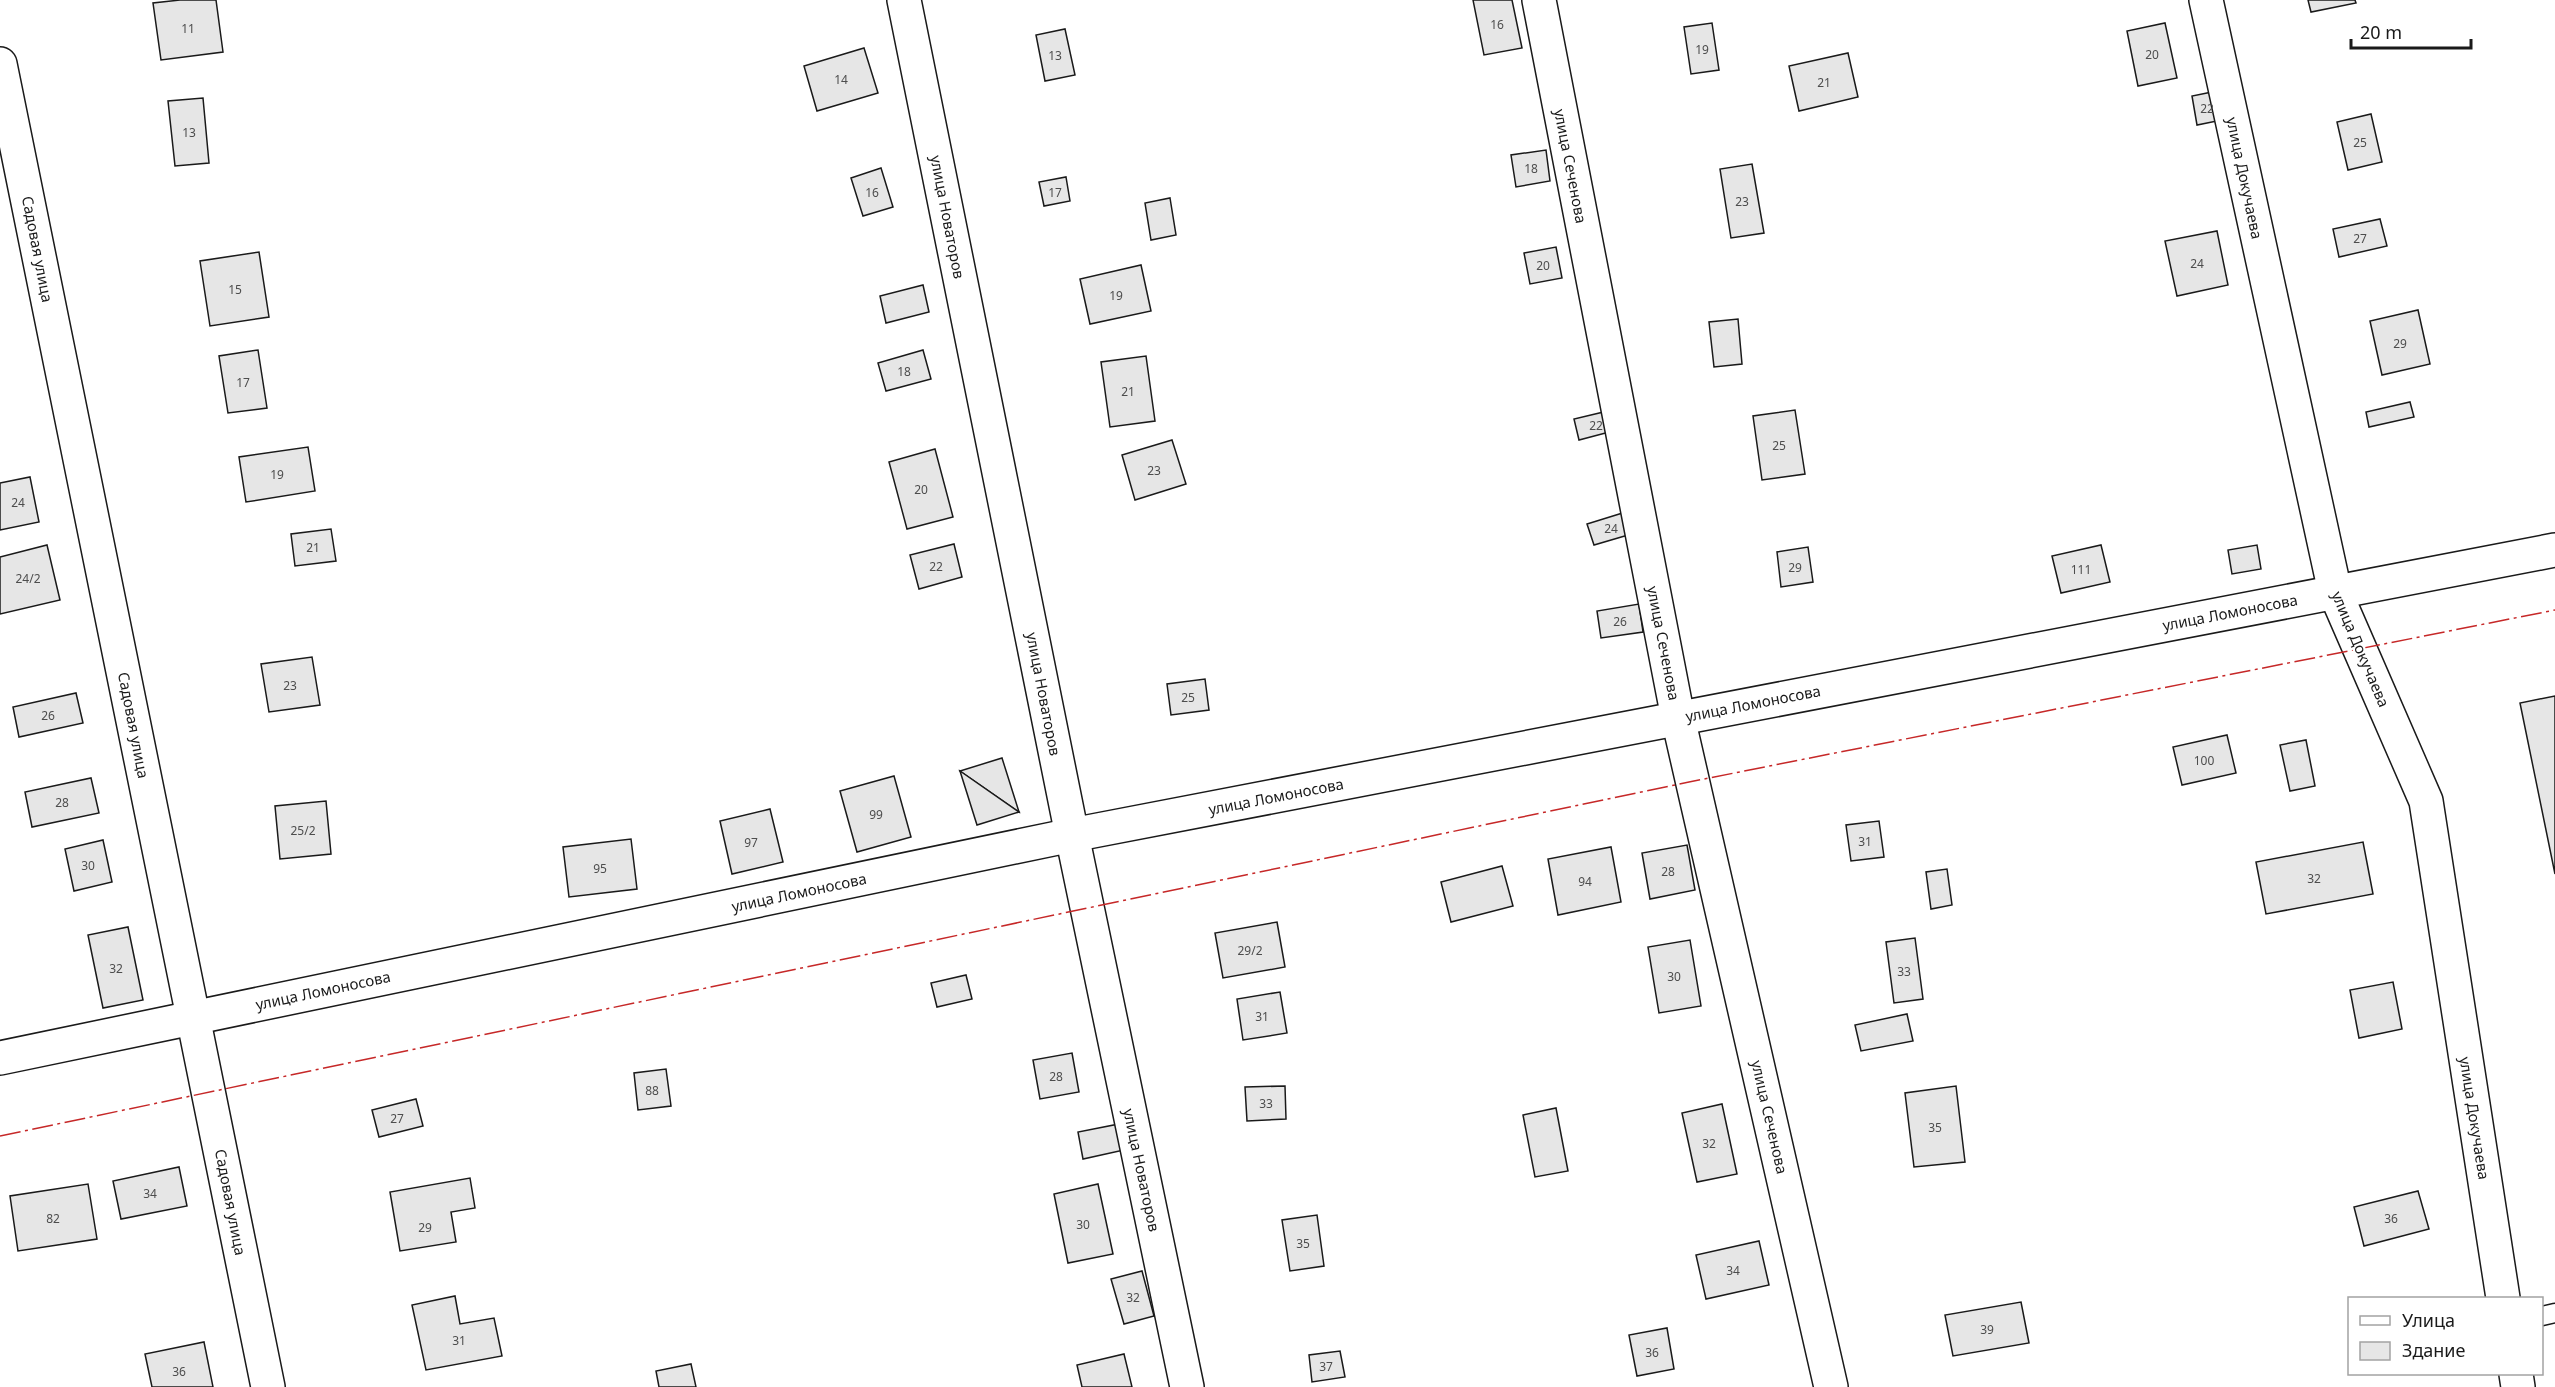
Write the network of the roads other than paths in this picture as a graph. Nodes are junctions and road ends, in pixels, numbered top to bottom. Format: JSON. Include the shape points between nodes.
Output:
{"nodes":[{"id":1,"x":904,"y":0,"type":"edge"},
{"id":2,"x":1539,"y":0,"type":"edge"},
{"id":3,"x":2206,"y":0,"type":"edge"},
{"id":4,"x":0,"y":64,"type":"edge"},
{"id":5,"x":2555,"y":550,"type":"edge"},
{"id":6,"x":2335,"y":592,"type":"junction"},
{"id":7,"x":1678,"y":718,"type":"junction"},
{"id":8,"x":1072,"y":835,"type":"junction"},
{"id":9,"x":193,"y":1017,"type":"junction"},
{"id":10,"x":0,"y":1058,"type":"edge"},
{"id":11,"x":2504,"y":1297,"type":"edge"},
{"id":12,"x":268,"y":1387,"type":"edge"},
{"id":13,"x":1187,"y":1387,"type":"edge"},
{"id":14,"x":1831,"y":1387,"type":"edge"}],
"edges":[{"from":1,"to":8,"type":"street","name":"улица Новаторов"},
{"from":2,"to":7,"type":"street","name":"улица Сеченова"},
{"from":3,"to":6,"type":"street","name":"улица Докучаева"},
{"from":4,"to":9,"type":"street","name":"Садовая улица"},
{"from":5,"to":6,"type":"street","name":"улица Ломоносова"},
{"from":6,"to":7,"type":"street","name":"улица Ломоносова"},
{"from":6,"to":11,"type":"street","name":"улица Докучаева","via":[[2426,801]]},
{"from":7,"to":8,"type":"street","name":"улица Ломоносова"},
{"from":7,"to":14,"type":"street","name":"улица Сеченова"},
{"from":8,"to":9,"type":"street","name":"улица Ломоносова"},
{"from":8,"to":13,"type":"street","name":"улица Новаторов"},
{"from":9,"to":10,"type":"street","name":"улица Ломоносова"},
{"from":9,"to":12,"type":"street","name":"Садовая улица"}]}
